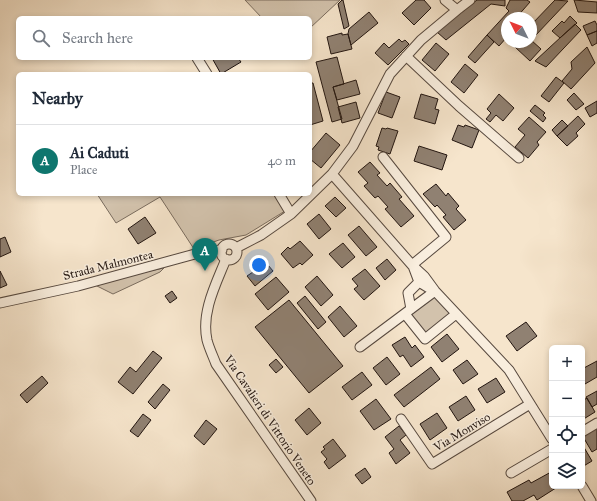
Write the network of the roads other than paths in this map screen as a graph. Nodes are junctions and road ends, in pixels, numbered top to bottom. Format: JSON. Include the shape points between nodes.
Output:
{"nodes":[{"id":1,"x":445,"y":0,"type":"edge"},
{"id":2,"x":470,"y":0,"type":"edge"},
{"id":3,"x":457,"y":10,"type":"junction"},
{"id":4,"x":406,"y":56,"type":"junction"},
{"id":5,"x":198,"y":60,"type":"edge"},
{"id":6,"x":206,"y":72,"type":"edge"},
{"id":7,"x":383,"y":157,"type":"dead end"},
{"id":8,"x":519,"y":158,"type":"dead end"},
{"id":9,"x":332,"y":174,"type":"junction"},
{"id":10,"x":312,"y":194,"type":"edge"},
{"id":11,"x":280,"y":196,"type":"edge"},
{"id":12,"x":309,"y":196,"type":"edge"},
{"id":13,"x":291,"y":214,"type":"junction"},
{"id":14,"x":236,"y":248,"type":"junction"},
{"id":15,"x":222,"y":250,"type":"junction"},
{"id":16,"x":226,"y":259,"type":"junction"},
{"id":17,"x":412,"y":265,"type":"junction"},
{"id":18,"x":418,"y":282,"type":"junction"},
{"id":19,"x":435,"y":291,"type":"junction"},
{"id":20,"x":0,"y":303,"type":"edge"},
{"id":21,"x":408,"y":311,"type":"junction"},
{"id":22,"x":456,"y":314,"type":"junction"},
{"id":23,"x":360,"y":347,"type":"dead end"},
{"id":24,"x":530,"y":404,"type":"junction"},
{"id":25,"x":401,"y":419,"type":"dead end"},
{"id":26,"x":597,"y":423,"type":"edge"},
{"id":27,"x":585,"y":430,"type":"edge"},
{"id":28,"x":549,"y":434,"type":"edge"},
{"id":29,"x":549,"y":451,"type":"edge"},
{"id":30,"x":511,"y":473,"type":"dead end"},
{"id":31,"x":584,"y":489,"type":"edge"},
{"id":32,"x":311,"y":501,"type":"edge"},
{"id":33,"x":591,"y":501,"type":"edge"}],
"edges":[{"from":1,"to":3,"type":"street"},
{"from":2,"to":3,"type":"street"},
{"from":3,"to":4,"type":"street"},
{"from":4,"to":8,"type":"street"},
{"from":4,"to":9,"type":"street","via":[[390,74],[353,146]]},
{"from":5,"to":6,"type":"street"},
{"from":7,"to":17,"type":"street","via":[[446,236]]},
{"from":9,"to":10,"type":"street"},
{"from":9,"to":17,"type":"street"},
{"from":11,"to":13,"type":"street"},
{"from":12,"to":13,"type":"street"},
{"from":13,"to":14,"type":"street","via":[[261,235]]},
{"from":14,"to":15,"type":"street","via":[[229,244]]},
{"from":14,"to":16,"type":"street","via":[[236,256]]},
{"from":15,"to":16,"type":"street","via":[[222,255]]},
{"from":15,"to":20,"type":"street","name":"Strada Malmontea","via":[[206,251],[78,286]]},
{"from":16,"to":32,"type":"street","name":"Via Cavalieri di Vittorio Veneto","via":[[209,300],[207,340],[216,364]]},
{"from":17,"to":18,"type":"street"},
{"from":17,"to":19,"type":"street"},
{"from":18,"to":19,"type":"street"},
{"from":18,"to":21,"type":"street","via":[[408,293]]},
{"from":19,"to":21,"type":"street"},
{"from":19,"to":22,"type":"street"},
{"from":21,"to":22,"type":"street","via":[[425,338]]},
{"from":21,"to":23,"type":"street"},
{"from":22,"to":24,"type":"street","via":[[509,370]]},
{"from":24,"to":25,"type":"street","name":"Via Monviso","via":[[432,464]]},
{"from":24,"to":28,"type":"street"},
{"from":26,"to":27,"type":"street"},
{"from":29,"to":30,"type":"street"},
{"from":31,"to":33,"type":"street"}]}
